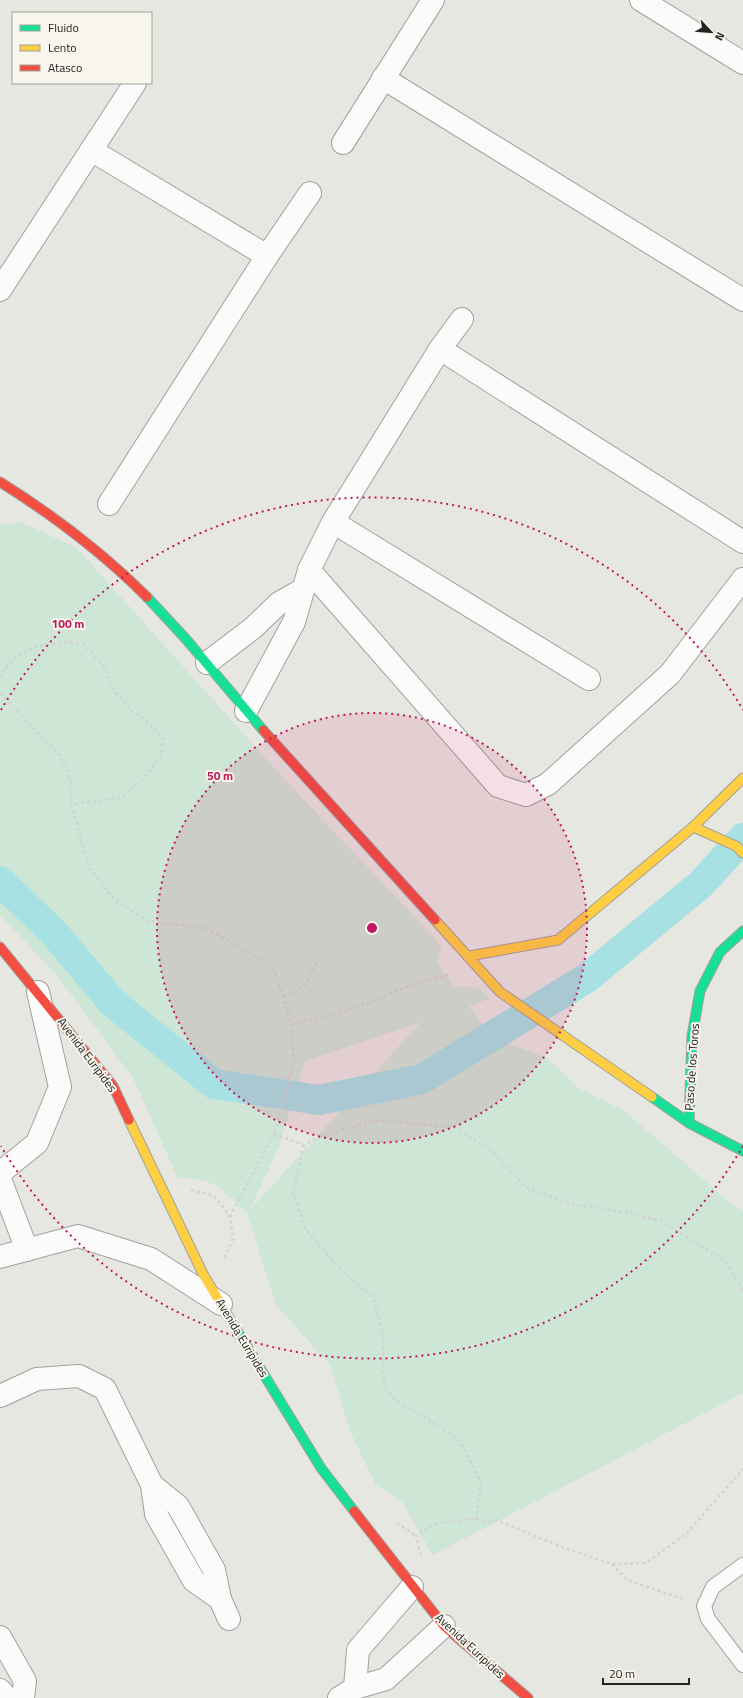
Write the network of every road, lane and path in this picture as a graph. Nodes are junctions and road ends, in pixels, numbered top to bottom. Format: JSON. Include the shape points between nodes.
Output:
{"nodes":[{"id":1,"x":433,"y":0,"type":"edge"},
{"id":2,"x":641,"y":0,"type":"edge"},
{"id":3,"x":743,"y":63,"type":"edge"},
{"id":4,"x":383,"y":78,"type":"junction"},
{"id":5,"x":134,"y":84,"type":"edge"},
{"id":6,"x":343,"y":143,"type":"dead end"},
{"id":7,"x":91,"y":150,"type":"junction"},
{"id":8,"x":310,"y":193,"type":"dead end"},
{"id":9,"x":267,"y":256,"type":"junction"},
{"id":10,"x":0,"y":290,"type":"edge"},
{"id":11,"x":743,"y":300,"type":"edge"},
{"id":12,"x":462,"y":319,"type":"dead end"},
{"id":13,"x":440,"y":349,"type":"junction"},
{"id":14,"x":0,"y":482,"type":"edge"},
{"id":15,"x":25,"y":497,"type":"junction"},
{"id":16,"x":13,"y":500,"type":"dead end"},
{"id":17,"x":109,"y":504,"type":"dead end"},
{"id":18,"x":333,"y":522,"type":"junction"},
{"id":19,"x":743,"y":542,"type":"edge"},
{"id":20,"x":309,"y":570,"type":"junction"},
{"id":21,"x":743,"y":580,"type":"edge"},
{"id":22,"x":302,"y":590,"type":"junction"},
{"id":23,"x":207,"y":663,"type":"junction"},
{"id":24,"x":0,"y":678,"type":"edge"},
{"id":25,"x":589,"y":680,"type":"dead end"},
{"id":26,"x":0,"y":693,"type":"edge"},
{"id":27,"x":246,"y":711,"type":"junction"},
{"id":28,"x":743,"y":778,"type":"edge"},
{"id":29,"x":71,"y":804,"type":"junction"},
{"id":30,"x":693,"y":827,"type":"junction"},
{"id":31,"x":743,"y":853,"type":"edge"},
{"id":32,"x":743,"y":931,"type":"edge"},
{"id":33,"x":0,"y":947,"type":"edge"},
{"id":34,"x":469,"y":956,"type":"junction"},
{"id":35,"x":317,"y":961,"type":"dead end"},
{"id":36,"x":478,"y":967,"type":"junction"},
{"id":37,"x":38,"y":992,"type":"junction"},
{"id":38,"x":283,"y":997,"type":"junction"},
{"id":39,"x":292,"y":1025,"type":"junction"},
{"id":40,"x":689,"y":1123,"type":"junction"},
{"id":41,"x":274,"y":1134,"type":"junction"},
{"id":42,"x":304,"y":1145,"type":"junction"},
{"id":43,"x":743,"y":1151,"type":"edge"},
{"id":44,"x":0,"y":1173,"type":"edge"},
{"id":45,"x":0,"y":1179,"type":"edge"},
{"id":46,"x":166,"y":1197,"type":"junction"},
{"id":47,"x":230,"y":1216,"type":"junction"},
{"id":48,"x":27,"y":1250,"type":"junction"},
{"id":49,"x":0,"y":1257,"type":"edge"},
{"id":50,"x":204,"y":1274,"type":"junction"},
{"id":51,"x":743,"y":1290,"type":"edge"},
{"id":52,"x":221,"y":1304,"type":"junction"},
{"id":53,"x":0,"y":1396,"type":"edge"},
{"id":54,"x":743,"y":1469,"type":"edge"},
{"id":55,"x":476,"y":1519,"type":"junction"},
{"id":56,"x":422,"y":1559,"type":"dead end"},
{"id":57,"x":612,"y":1564,"type":"junction"},
{"id":58,"x":743,"y":1565,"type":"edge"},
{"id":59,"x":412,"y":1587,"type":"junction"},
{"id":60,"x":704,"y":1606,"type":"junction"},
{"id":61,"x":230,"y":1619,"type":"dead end"},
{"id":62,"x":444,"y":1626,"type":"junction"},
{"id":63,"x":0,"y":1637,"type":"edge"},
{"id":64,"x":743,"y":1664,"type":"edge"},
{"id":65,"x":0,"y":1690,"type":"edge"},
{"id":66,"x":347,"y":1693,"type":"edge"},
{"id":67,"x":7,"y":1698,"type":"edge"},
{"id":68,"x":23,"y":1698,"type":"edge"},
{"id":69,"x":528,"y":1698,"type":"edge"}],
"edges":[{"from":1,"to":4,"type":"street"},
{"from":2,"to":3,"type":"street"},
{"from":4,"to":6,"type":"street"},
{"from":4,"to":11,"type":"street"},
{"from":5,"to":7,"type":"street"},
{"from":7,"to":9,"type":"street"},
{"from":7,"to":10,"type":"street"},
{"from":8,"to":9,"type":"street"},
{"from":9,"to":17,"type":"street"},
{"from":12,"to":13,"type":"street"},
{"from":13,"to":18,"type":"street"},
{"from":13,"to":19,"type":"street"},
{"from":14,"to":15,"type":"street"},
{"from":15,"to":16,"type":"street"},
{"from":15,"to":23,"type":"street","via":[[80,536],[146,596]]},
{"from":18,"to":20,"type":"street"},
{"from":18,"to":25,"type":"street"},
{"from":20,"to":21,"type":"street","via":[[498,786],[526,795],[548,784],[670,674]]},
{"from":20,"to":22,"type":"street"},
{"from":22,"to":23,"type":"street","via":[[279,603]]},
{"from":22,"to":27,"type":"street","via":[[294,622]]},
{"from":23,"to":27,"type":"street"},
{"from":24,"to":29,"type":"path","via":[[3,670],[16,656],[34,647],[66,642],[83,644],[103,665],[114,691],[133,712],[149,723],[163,738],[161,756],[142,780],[120,798]]},
{"from":26,"to":29,"type":"path","via":[[60,756],[72,784]]},
{"from":27,"to":34,"type":"street"},
{"from":28,"to":30,"type":"street"},
{"from":29,"to":38,"type":"path","via":[[89,867],[113,898],[147,921],[206,928],[273,967]]},
{"from":30,"to":31,"type":"street","via":[[736,846]]},
{"from":30,"to":34,"type":"street","via":[[558,940]]},
{"from":32,"to":40,"type":"street","name":"Paso de los Toros","via":[[720,952],[700,991],[692,1036]]},
{"from":33,"to":37,"type":"street","name":"Avenida Euripides"},
{"from":34,"to":36,"type":"street"},
{"from":35,"to":38,"type":"path","via":[[303,988]]},
{"from":36,"to":39,"type":"path","via":[[413,984],[348,1011]]},
{"from":36,"to":40,"type":"street","via":[[500,992]]},
{"from":37,"to":44,"type":"street","via":[[60,1087],[37,1143]]},
{"from":37,"to":46,"type":"street","name":"Avenida Euripides","via":[[114,1086]]},
{"from":38,"to":39,"type":"path"},
{"from":39,"to":41,"type":"path","via":[[294,1062]]},
{"from":40,"to":43,"type":"street"},
{"from":41,"to":42,"type":"path"},
{"from":41,"to":47,"type":"path"},
{"from":42,"to":51,"type":"path","via":[[314,1139],[373,1120],[453,1127],[491,1150],[525,1187],[576,1205],[625,1212],[661,1221],[724,1261]]},
{"from":42,"to":55,"type":"path","via":[[293,1192],[306,1230],[344,1273],[373,1297],[383,1335],[384,1387],[398,1402],[460,1441],[481,1483]]},
{"from":45,"to":48,"type":"street"},
{"from":46,"to":47,"type":"path","via":[[190,1190],[214,1196]]},
{"from":46,"to":50,"type":"street","name":"Avenida Euripides"},
{"from":47,"to":50,"type":"path","via":[[233,1239],[223,1260]]},
{"from":48,"to":49,"type":"street"},
{"from":48,"to":52,"type":"street","via":[[78,1236],[151,1259]]},
{"from":50,"to":52,"type":"street","name":"Avenida Euripides"},
{"from":52,"to":59,"type":"street","name":"Avenida Euripides","via":[[321,1468]]},
{"from":53,"to":61,"type":"street","via":[[37,1379],[79,1376],[105,1389],[152,1485],[178,1506],[214,1570],[220,1600]]},
{"from":54,"to":57,"type":"path","via":[[687,1533],[646,1563]]},
{"from":55,"to":56,"type":"path","via":[[434,1524],[416,1536]]},
{"from":55,"to":57,"type":"path","via":[[499,1521],[564,1548]]},
{"from":57,"to":60,"type":"path","via":[[627,1580]]},
{"from":58,"to":60,"type":"lane","via":[[713,1588]]},
{"from":59,"to":62,"type":"street","name":"Avenida Euripides"},
{"from":59,"to":66,"type":"street","via":[[358,1650]]},
{"from":60,"to":64,"type":"lane","via":[[708,1619]]},
{"from":62,"to":66,"type":"street","via":[[386,1679]]},
{"from":62,"to":69,"type":"street","name":"Avenida Euripides"},
{"from":63,"to":68,"type":"street","via":[[25,1681]]},
{"from":65,"to":67,"type":"street"}]}
